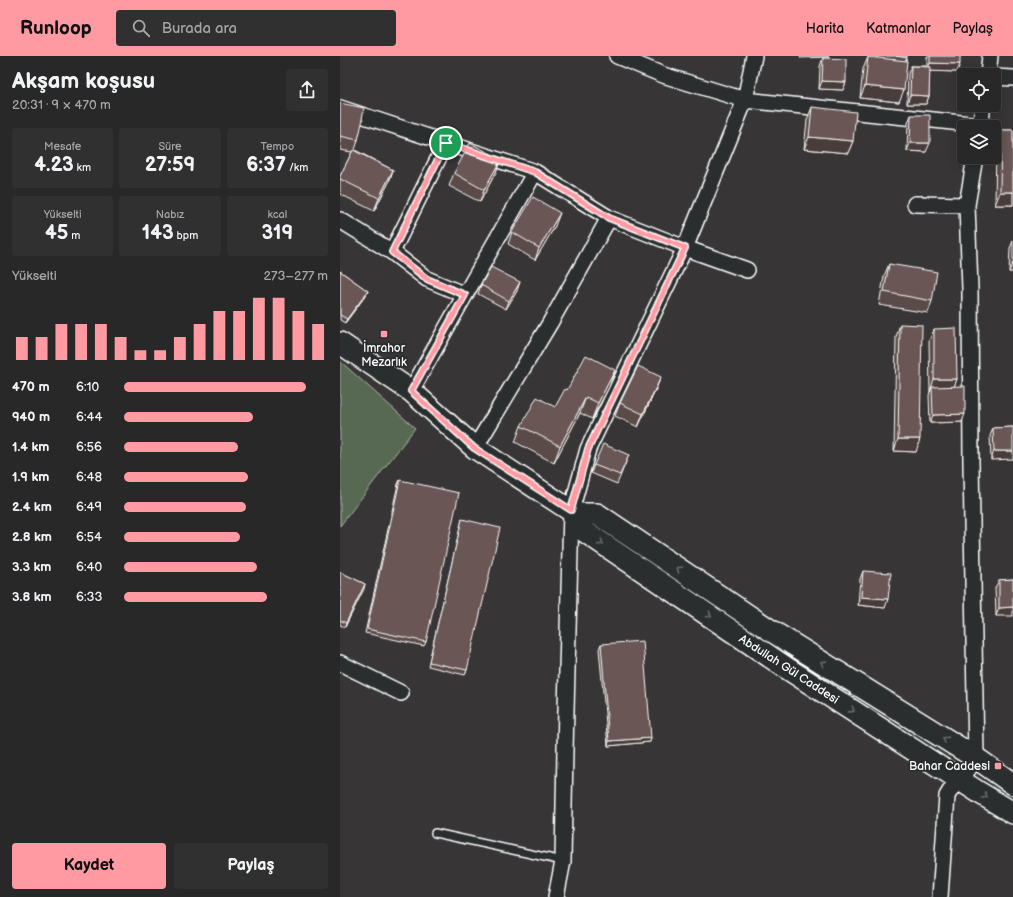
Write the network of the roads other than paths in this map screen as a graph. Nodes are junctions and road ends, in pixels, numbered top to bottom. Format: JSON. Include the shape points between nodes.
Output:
{"nodes":[{"id":1,"x":617,"y":56,"type":"edge"},
{"id":2,"x":754,"y":56,"type":"edge"},
{"id":3,"x":990,"y":56,"type":"edge"},
{"id":4,"x":989,"y":68,"type":"edge"},
{"id":5,"x":1001,"y":77,"type":"edge"},
{"id":6,"x":1013,"y":78,"type":"edge"},
{"id":7,"x":745,"y":100,"type":"junction"},
{"id":8,"x":340,"y":108,"type":"edge"},
{"id":9,"x":957,"y":123,"type":"edge"},
{"id":10,"x":446,"y":143,"type":"junction"},
{"id":11,"x":974,"y":164,"type":"edge"},
{"id":12,"x":535,"y":172,"type":"junction"},
{"id":13,"x":915,"y":204,"type":"dead end"},
{"id":14,"x":967,"y":205,"type":"junction"},
{"id":15,"x":609,"y":218,"type":"junction"},
{"id":16,"x":340,"y":220,"type":"edge"},
{"id":17,"x":685,"y":248,"type":"junction"},
{"id":18,"x":392,"y":252,"type":"junction"},
{"id":19,"x":747,"y":270,"type":"dead end"},
{"id":20,"x":465,"y":295,"type":"junction"},
{"id":21,"x":340,"y":343,"type":"edge"},
{"id":22,"x":411,"y":391,"type":"junction"},
{"id":23,"x":474,"y":448,"type":"junction"},
{"id":24,"x":574,"y":512,"type":"junction"},
{"id":25,"x":340,"y":663,"type":"edge"},
{"id":26,"x":401,"y":692,"type":"dead end"},
{"id":27,"x":976,"y":758,"type":"junction"},
{"id":28,"x":961,"y":780,"type":"junction"},
{"id":29,"x":1013,"y":784,"type":"edge"},
{"id":30,"x":1013,"y":813,"type":"edge"},
{"id":31,"x":435,"y":833,"type":"dead end"},
{"id":32,"x":563,"y":862,"type":"junction"},
{"id":33,"x":556,"y":897,"type":"edge"},
{"id":34,"x":940,"y":897,"type":"edge"}],
"edges":[{"from":1,"to":7,"type":"street","via":[[663,75]]},
{"from":2,"to":7,"type":"street"},
{"from":3,"to":4,"type":"street"},
{"from":5,"to":6,"type":"street"},
{"from":7,"to":9,"type":"street"},
{"from":7,"to":17,"type":"street"},
{"from":8,"to":10,"type":"street"},
{"from":10,"to":12,"type":"street"},
{"from":10,"to":18,"type":"street"},
{"from":11,"to":14,"type":"street"},
{"from":12,"to":15,"type":"street"},
{"from":12,"to":20,"type":"street"},
{"from":13,"to":14,"type":"street"},
{"from":14,"to":27,"type":"street"},
{"from":15,"to":17,"type":"street"},
{"from":15,"to":23,"type":"street","via":[[550,323]]},
{"from":16,"to":18,"type":"street"},
{"from":17,"to":19,"type":"street"},
{"from":17,"to":24,"type":"street","via":[[588,449]]},
{"from":18,"to":20,"type":"street","via":[[427,279]]},
{"from":20,"to":22,"type":"street"},
{"from":21,"to":22,"type":"street"},
{"from":22,"to":23,"type":"street"},
{"from":23,"to":24,"type":"street"},
{"from":27,"to":24,"type":"street","name":"Abdullah Gül Caddesi","one_way":true,"via":[[770,630],[597,514]]},
{"from":24,"to":28,"type":"street","name":"Abdullah Gül Caddesi","one_way":true,"via":[[584,531],[788,669]]},
{"from":24,"to":32,"type":"street"},
{"from":25,"to":26,"type":"street"},
{"from":27,"to":28,"type":"street"},
{"from":27,"to":29,"type":"street","name":"Abdullah Gül Caddesi"},
{"from":28,"to":30,"type":"street","name":"Abdullah Gül Caddesi","one_way":true},
{"from":28,"to":34,"type":"street","via":[[947,796]]},
{"from":31,"to":32,"type":"lane"},
{"from":32,"to":33,"type":"street"}]}
